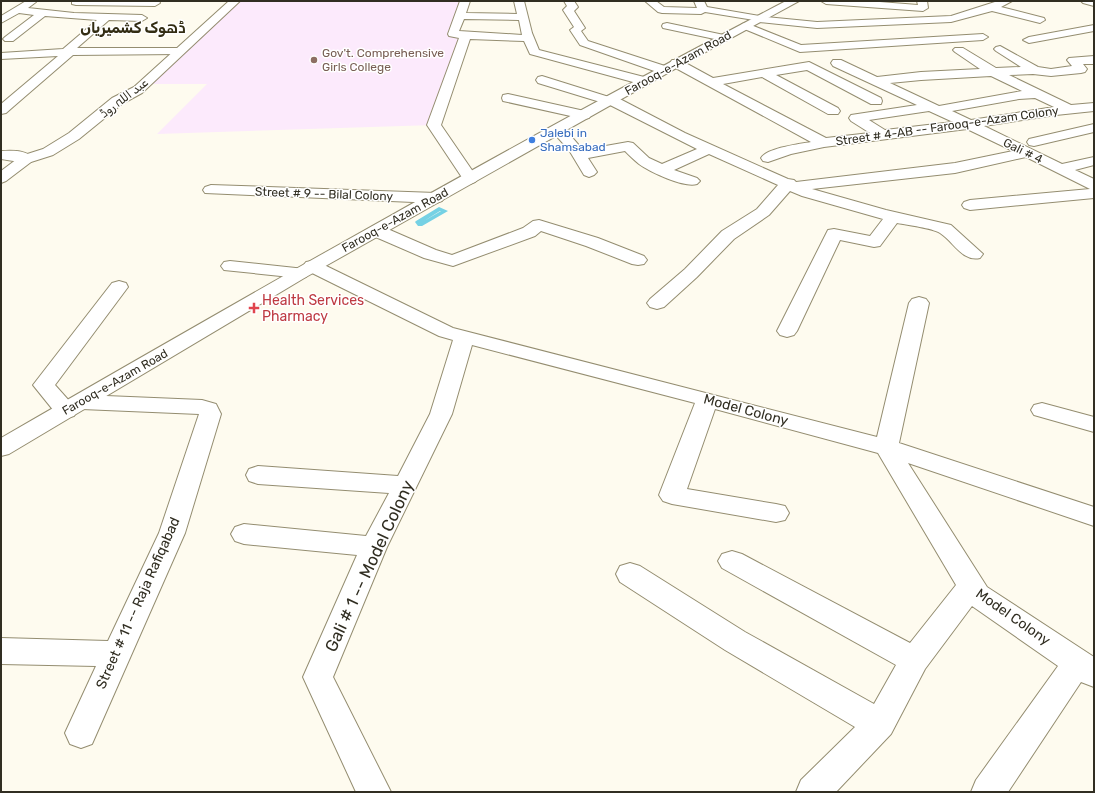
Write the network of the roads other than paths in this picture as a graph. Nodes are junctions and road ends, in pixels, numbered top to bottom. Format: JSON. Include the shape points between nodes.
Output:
{"nodes":[{"id":1,"x":33,"y":1,"type":"edge"},
{"id":2,"x":39,"y":1,"type":"edge"},
{"id":3,"x":234,"y":1,"type":"edge"},
{"id":4,"x":569,"y":1,"type":"edge"},
{"id":5,"x":650,"y":1,"type":"edge"},
{"id":6,"x":794,"y":1,"type":"edge"},
{"id":7,"x":826,"y":1,"type":"edge"},
{"id":8,"x":922,"y":1,"type":"edge"},
{"id":9,"x":1003,"y":1,"type":"edge"},
{"id":10,"x":1086,"y":1,"type":"edge"},
{"id":11,"x":66,"y":2,"type":"dead end"},
{"id":12,"x":155,"y":3,"type":"dead end"},
{"id":13,"x":1094,"y":3,"type":"edge"},
{"id":14,"x":701,"y":5,"type":"edge"},
{"id":15,"x":462,"y":8,"type":"edge"},
{"id":16,"x":521,"y":8,"type":"edge"},
{"id":17,"x":989,"y":8,"type":"junction"},
{"id":18,"x":1,"y":9,"type":"edge"},
{"id":19,"x":19,"y":9,"type":"junction"},
{"id":20,"x":44,"y":12,"type":"junction"},
{"id":21,"x":971,"y":13,"type":"junction"},
{"id":22,"x":106,"y":18,"type":"junction"},
{"id":23,"x":142,"y":18,"type":"dead end"},
{"id":24,"x":992,"y":19,"type":"dead end"},
{"id":25,"x":1,"y":20,"type":"edge"},
{"id":26,"x":1040,"y":20,"type":"dead end"},
{"id":27,"x":756,"y":21,"type":"junction"},
{"id":28,"x":667,"y":26,"type":"dead end"},
{"id":29,"x":1094,"y":28,"type":"edge"},
{"id":30,"x":465,"y":36,"type":"junction"},
{"id":31,"x":983,"y":37,"type":"dead end"},
{"id":32,"x":529,"y":38,"type":"junction"},
{"id":33,"x":724,"y":38,"type":"junction"},
{"id":34,"x":9,"y":39,"type":"dead end"},
{"id":35,"x":1029,"y":40,"type":"dead end"},
{"id":36,"x":1000,"y":49,"type":"dead end"},
{"id":37,"x":959,"y":50,"type":"dead end"},
{"id":38,"x":179,"y":51,"type":"junction"},
{"id":39,"x":68,"y":53,"type":"junction"},
{"id":40,"x":1,"y":56,"type":"edge"},
{"id":41,"x":1094,"y":60,"type":"edge"},
{"id":42,"x":837,"y":63,"type":"dead end"},
{"id":43,"x":670,"y":67,"type":"junction"},
{"id":44,"x":1082,"y":69,"type":"junction"},
{"id":45,"x":1034,"y":70,"type":"junction"},
{"id":46,"x":1094,"y":70,"type":"edge"},
{"id":47,"x":993,"y":72,"type":"junction"},
{"id":48,"x":1047,"y":72,"type":"junction"},
{"id":49,"x":765,"y":74,"type":"junction"},
{"id":50,"x":1065,"y":79,"type":"dead end"},
{"id":51,"x":542,"y":80,"type":"dead end"},
{"id":52,"x":644,"y":81,"type":"junction"},
{"id":53,"x":875,"y":81,"type":"junction"},
{"id":54,"x":710,"y":82,"type":"junction"},
{"id":55,"x":1017,"y":84,"type":"junction"},
{"id":56,"x":993,"y":87,"type":"dead end"},
{"id":57,"x":928,"y":92,"type":"dead end"},
{"id":58,"x":1036,"y":94,"type":"junction"},
{"id":59,"x":907,"y":96,"type":"junction"},
{"id":60,"x":508,"y":98,"type":"dead end"},
{"id":61,"x":610,"y":100,"type":"junction"},
{"id":62,"x":876,"y":101,"type":"dead end"},
{"id":63,"x":1094,"y":107,"type":"edge"},
{"id":64,"x":934,"y":108,"type":"junction"},
{"id":65,"x":1,"y":110,"type":"edge"},
{"id":66,"x":1071,"y":110,"type":"junction"},
{"id":67,"x":833,"y":112,"type":"dead end"},
{"id":68,"x":584,"y":115,"type":"junction"},
{"id":69,"x":968,"y":124,"type":"junction"},
{"id":70,"x":1094,"y":128,"type":"edge"},
{"id":71,"x":558,"y":130,"type":"junction"},
{"id":72,"x":883,"y":135,"type":"junction"},
{"id":73,"x":824,"y":143,"type":"junction"},
{"id":74,"x":1030,"y":147,"type":"junction"},
{"id":75,"x":710,"y":149,"type":"junction"},
{"id":76,"x":579,"y":154,"type":"junction"},
{"id":77,"x":1,"y":155,"type":"edge"},
{"id":78,"x":768,"y":158,"type":"dead end"},
{"id":79,"x":26,"y":159,"type":"junction"},
{"id":80,"x":1094,"y":161,"type":"edge"},
{"id":81,"x":662,"y":169,"type":"junction"},
{"id":82,"x":1059,"y":169,"type":"junction"},
{"id":83,"x":589,"y":172,"type":"dead end"},
{"id":84,"x":1,"y":178,"type":"edge"},
{"id":85,"x":470,"y":179,"type":"junction"},
{"id":86,"x":692,"y":182,"type":"dead end"},
{"id":87,"x":792,"y":185,"type":"junction"},
{"id":88,"x":1094,"y":185,"type":"edge"},
{"id":89,"x":212,"y":190,"type":"dead end"},
{"id":90,"x":1094,"y":193,"type":"edge"},
{"id":91,"x":436,"y":198,"type":"junction"},
{"id":92,"x":970,"y":205,"type":"dead end"},
{"id":93,"x":893,"y":217,"type":"junction"},
{"id":94,"x":377,"y":231,"type":"junction"},
{"id":95,"x":974,"y":254,"type":"dead end"},
{"id":96,"x":638,"y":260,"type":"dead end"},
{"id":97,"x":230,"y":266,"type":"dead end"},
{"id":98,"x":306,"y":270,"type":"junction"},
{"id":99,"x":119,"y":287,"type":"dead end"},
{"id":100,"x":657,"y":303,"type":"dead end"},
{"id":101,"x":919,"y":303,"type":"dead end"},
{"id":102,"x":787,"y":330,"type":"dead end"},
{"id":103,"x":464,"y":337,"type":"junction"},
{"id":104,"x":707,"y":400,"type":"junction"},
{"id":105,"x":74,"y":406,"type":"junction"},
{"id":106,"x":1042,"y":410,"type":"dead end"},
{"id":107,"x":1094,"y":424,"type":"edge"},
{"id":108,"x":886,"y":447,"type":"junction"},
{"id":109,"x":1,"y":448,"type":"edge"},
{"id":110,"x":258,"y":475,"type":"dead end"},
{"id":111,"x":406,"y":485,"type":"junction"},
{"id":112,"x":776,"y":513,"type":"dead end"},
{"id":113,"x":1094,"y":516,"type":"edge"},
{"id":114,"x":244,"y":534,"type":"dead end"},
{"id":115,"x":374,"y":547,"type":"junction"},
{"id":116,"x":732,"y":561,"type":"dead end"},
{"id":117,"x":630,"y":574,"type":"dead end"},
{"id":118,"x":971,"y":587,"type":"junction"},
{"id":119,"x":1,"y":652,"type":"edge"},
{"id":120,"x":117,"y":654,"type":"junction"},
{"id":121,"x":914,"y":660,"type":"junction"},
{"id":122,"x":1086,"y":668,"type":"edge"},
{"id":123,"x":880,"y":724,"type":"junction"},
{"id":124,"x":81,"y":733,"type":"dead end"},
{"id":125,"x":374,"y":792,"type":"edge"},
{"id":126,"x":813,"y":792,"type":"edge"},
{"id":127,"x":988,"y":792,"type":"edge"}],
"edges":[{"from":1,"to":2,"type":"street"},
{"from":1,"to":19,"type":"street"},
{"from":3,"to":38,"type":"street","name":"عبد اللہ روڈ"},
{"from":4,"to":43,"type":"street","name":"Street # 4-AB -- Farooq-e-Azam Colony","via":[[573,7],[568,10],[584,43]]},
{"from":5,"to":14,"type":"street","via":[[662,10],[701,11]]},
{"from":6,"to":27,"type":"street","name":"Farooq-e-Azam Road"},
{"from":7,"to":8,"type":"street","via":[[923,8]]},
{"from":9,"to":17,"type":"street"},
{"from":10,"to":13,"type":"street"},
{"from":11,"to":12,"type":"street"},
{"from":14,"to":27,"type":"street"},
{"from":15,"to":16,"type":"street"},
{"from":15,"to":30,"type":"street","via":[[453,34]]},
{"from":16,"to":32,"type":"street"},
{"from":17,"to":21,"type":"street"},
{"from":17,"to":26,"type":"street"},
{"from":18,"to":19,"type":"street"},
{"from":19,"to":20,"type":"street"},
{"from":19,"to":25,"type":"street"},
{"from":20,"to":22,"type":"street"},
{"from":20,"to":34,"type":"street"},
{"from":21,"to":24,"type":"street"},
{"from":21,"to":27,"type":"street","via":[[951,19],[817,25]]},
{"from":22,"to":23,"type":"street"},
{"from":22,"to":39,"type":"street"},
{"from":27,"to":31,"type":"street","via":[[800,49]]},
{"from":27,"to":33,"type":"street","name":"Farooq-e-Azam Road"},
{"from":28,"to":33,"type":"street"},
{"from":29,"to":35,"type":"street"},
{"from":30,"to":32,"type":"street"},
{"from":30,"to":85,"type":"street","via":[[434,124]]},
{"from":32,"to":52,"type":"street","via":[[534,52]]},
{"from":33,"to":43,"type":"street","name":"Farooq-e-Azam Road"},
{"from":36,"to":45,"type":"street"},
{"from":37,"to":47,"type":"street"},
{"from":38,"to":39,"type":"street"},
{"from":38,"to":79,"type":"street","name":"عبد اللہ روڈ","via":[[138,90],[117,101],[74,136],[48,152]]},
{"from":39,"to":40,"type":"street"},
{"from":39,"to":65,"type":"street"},
{"from":41,"to":44,"type":"street","via":[[1073,60]]},
{"from":42,"to":53,"type":"street","name":"Gali # 4"},
{"from":43,"to":52,"type":"street","name":"Farooq-e-Azam Road"},
{"from":43,"to":54,"type":"street","name":"Street # 4-AB -- Farooq-e-Azam Colony"},
{"from":44,"to":46,"type":"street"},
{"from":44,"to":48,"type":"street"},
{"from":45,"to":47,"type":"street"},
{"from":45,"to":48,"type":"street"},
{"from":47,"to":53,"type":"street"},
{"from":47,"to":55,"type":"street"},
{"from":48,"to":50,"type":"street"},
{"from":49,"to":54,"type":"street"},
{"from":49,"to":62,"type":"street","via":[[809,66]]},
{"from":49,"to":67,"type":"street"},
{"from":51,"to":61,"type":"street"},
{"from":52,"to":61,"type":"street","name":"Farooq-e-Azam Road"},
{"from":53,"to":59,"type":"street","name":"Gali # 4"},
{"from":54,"to":73,"type":"street","name":"Street # 4-AB -- Farooq-e-Azam Colony"},
{"from":55,"to":56,"type":"street"},
{"from":55,"to":58,"type":"street"},
{"from":57,"to":59,"type":"street"},
{"from":58,"to":64,"type":"street"},
{"from":58,"to":66,"type":"street"},
{"from":59,"to":64,"type":"street","name":"Gali # 4"},
{"from":60,"to":68,"type":"street"},
{"from":61,"to":68,"type":"street","name":"Farooq-e-Azam Road"},
{"from":61,"to":75,"type":"street"},
{"from":63,"to":66,"type":"street","name":"Street # 4-AB -- Farooq-e-Azam Colony"},
{"from":64,"to":69,"type":"street","name":"Gali # 4"},
{"from":64,"to":72,"type":"street","via":[[856,118]]},
{"from":66,"to":69,"type":"street","name":"Street # 4-AB -- Farooq-e-Azam Colony"},
{"from":68,"to":71,"type":"street","name":"Farooq-e-Azam Road"},
{"from":69,"to":72,"type":"street","name":"Street # 4-AB -- Farooq-e-Azam Colony"},
{"from":69,"to":74,"type":"street","name":"Gali # 4"},
{"from":70,"to":74,"type":"street"},
{"from":71,"to":76,"type":"street"},
{"from":71,"to":85,"type":"street","name":"Farooq-e-Azam Road"},
{"from":72,"to":73,"type":"street","name":"Street # 4-AB -- Farooq-e-Azam Colony"},
{"from":73,"to":78,"type":"street"},
{"from":74,"to":82,"type":"street","name":"Gali # 4"},
{"from":74,"to":87,"type":"street","via":[[954,168]]},
{"from":75,"to":81,"type":"street"},
{"from":75,"to":87,"type":"street"},
{"from":76,"to":81,"type":"street","via":[[628,146],[644,161]]},
{"from":76,"to":83,"type":"street"},
{"from":77,"to":79,"type":"street","via":[[20,156]]},
{"from":79,"to":84,"type":"street","name":"عبد اللہ روڈ"},
{"from":80,"to":82,"type":"street"},
{"from":81,"to":86,"type":"street"},
{"from":82,"to":88,"type":"street","name":"Gali # 4"},
{"from":85,"to":91,"type":"street","name":"Farooq-e-Azam Road"},
{"from":87,"to":93,"type":"street","via":[[808,193]]},
{"from":87,"to":100,"type":"street","via":[[763,212],[728,235]]},
{"from":89,"to":91,"type":"street","name":"Street # 9 -- Bilal Colony"},
{"from":90,"to":92,"type":"street"},
{"from":91,"to":94,"type":"street","name":"Farooq-e-Azam Road"},
{"from":93,"to":95,"type":"street","via":[[945,229]]},
{"from":93,"to":102,"type":"street","via":[[874,242],[834,234]]},
{"from":94,"to":96,"type":"street","via":[[453,261],[529,232],[539,225]]},
{"from":94,"to":98,"type":"street","name":"Farooq-e-Azam Road"},
{"from":97,"to":98,"type":"street"},
{"from":98,"to":103,"type":"street","name":"Model Colony","via":[[446,332]]},
{"from":98,"to":105,"type":"street","name":"Farooq-e-Azam Road"},
{"from":99,"to":105,"type":"street","via":[[44,385]]},
{"from":101,"to":108,"type":"street"},
{"from":103,"to":104,"type":"street","name":"Model Colony"},
{"from":103,"to":111,"type":"street","name":"Gali # 1 -- Model Colony","via":[[441,414]]},
{"from":104,"to":108,"type":"street","name":"Model Colony"},
{"from":104,"to":112,"type":"street","via":[[672,495]]},
{"from":105,"to":109,"type":"street","name":"Farooq-e-Azam Road"},
{"from":105,"to":120,"type":"street","name":"Street # 11 -- Raja Rafiqabad","via":[[202,407],[210,414],[172,533]]},
{"from":106,"to":107,"type":"street"},
{"from":108,"to":113,"type":"street"},
{"from":108,"to":118,"type":"street","name":"Model Colony"},
{"from":110,"to":111,"type":"street"},
{"from":111,"to":115,"type":"street","name":"Gali # 1 -- Model Colony"},
{"from":114,"to":115,"type":"street"},
{"from":115,"to":125,"type":"street","name":"Gali # 1 -- Model Colony","via":[[318,677]]},
{"from":116,"to":121,"type":"street"},
{"from":117,"to":123,"type":"street","via":[[735,641]]},
{"from":118,"to":121,"type":"street"},
{"from":118,"to":122,"type":"street","name":"Model Colony","via":[[977,595]]},
{"from":119,"to":120,"type":"street"},
{"from":120,"to":124,"type":"street","name":"Street # 11 -- Raja Rafiqabad"},
{"from":121,"to":123,"type":"street"},
{"from":122,"to":127,"type":"street"},
{"from":123,"to":126,"type":"street"}]}
